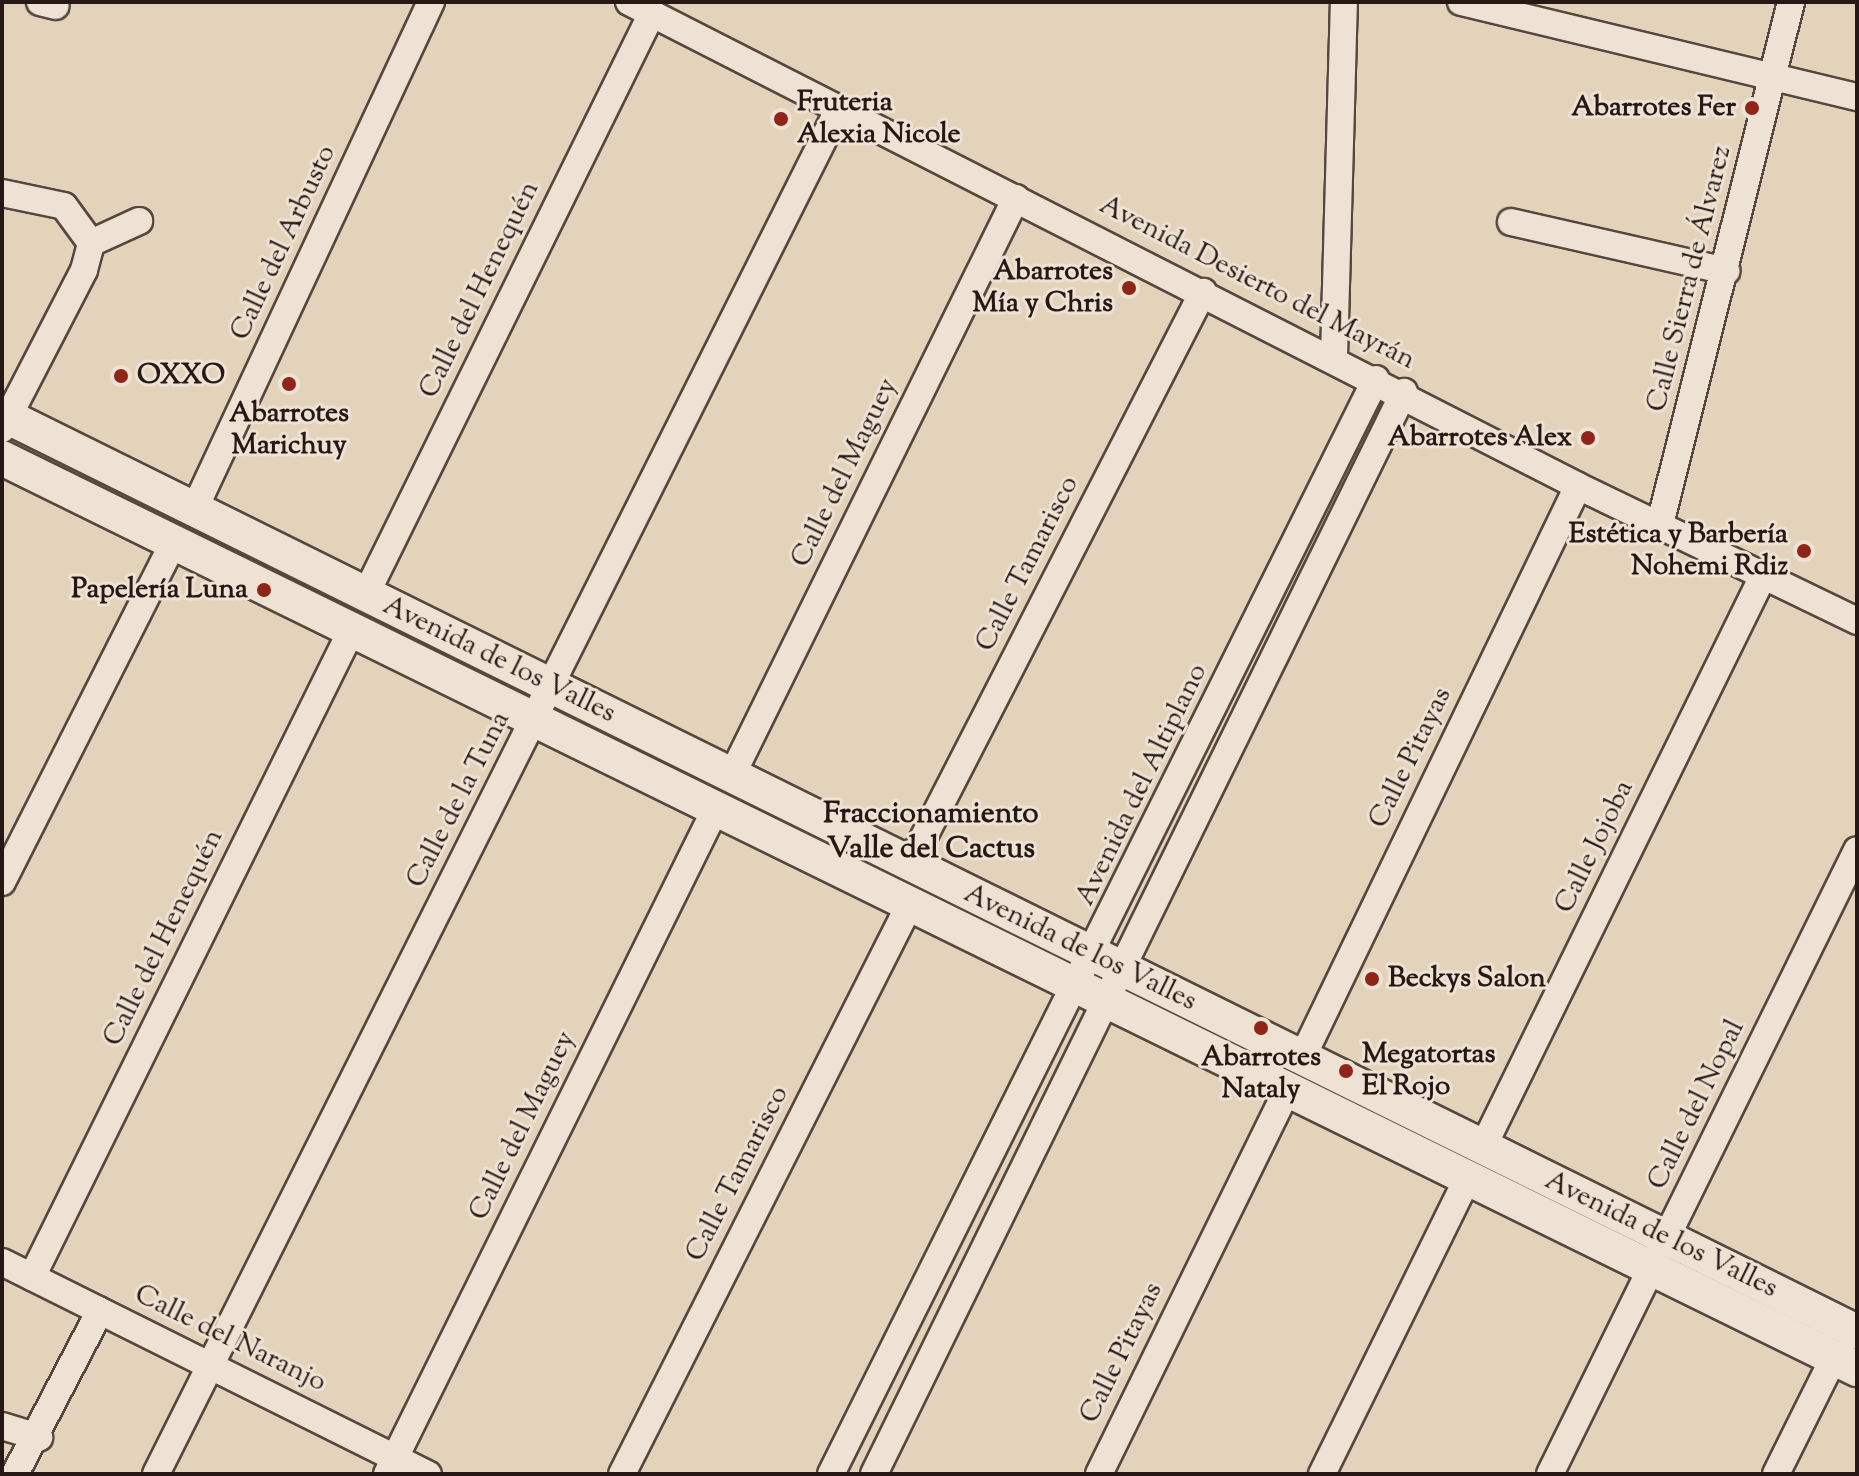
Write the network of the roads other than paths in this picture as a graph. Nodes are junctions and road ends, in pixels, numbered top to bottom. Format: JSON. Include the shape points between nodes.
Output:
{"nodes":[{"id":1,"x":431,"y":2,"type":"edge"},
{"id":2,"x":1344,"y":2,"type":"edge"},
{"id":3,"x":1461,"y":2,"type":"edge"},
{"id":4,"x":1791,"y":2,"type":"edge"},
{"id":5,"x":640,"y":8,"type":"edge"},
{"id":6,"x":1773,"y":77,"type":"junction"},
{"id":7,"x":1857,"y":97,"type":"edge"},
{"id":8,"x":838,"y":110,"type":"junction"},
{"id":9,"x":2,"y":193,"type":"edge"},
{"id":10,"x":1016,"y":198,"type":"junction"},
{"id":11,"x":139,"y":221,"type":"dead end"},
{"id":12,"x":1511,"y":222,"type":"dead end"},
{"id":13,"x":91,"y":243,"type":"junction"},
{"id":14,"x":1727,"y":271,"type":"junction"},
{"id":15,"x":1203,"y":292,"type":"junction"},
{"id":16,"x":1334,"y":357,"type":"junction"},
{"id":17,"x":1376,"y":379,"type":"junction"},
{"id":18,"x":1404,"y":392,"type":"junction"},
{"id":19,"x":4,"y":420,"type":"edge"},
{"id":20,"x":2,"y":458,"type":"edge"},
{"id":21,"x":141,"y":482,"type":"junction"},
{"id":22,"x":1578,"y":486,"type":"junction"},
{"id":23,"x":194,"y":510,"type":"junction"},
{"id":24,"x":124,"y":513,"type":"junction"},
{"id":25,"x":1660,"y":524,"type":"junction"},
{"id":26,"x":175,"y":539,"type":"junction"},
{"id":27,"x":1764,"y":574,"type":"junction"},
{"id":28,"x":366,"y":594,"type":"junction"},
{"id":29,"x":1857,"y":621,"type":"edge"},
{"id":30,"x":353,"y":627,"type":"junction"},
{"id":31,"x":552,"y":687,"type":"junction"},
{"id":32,"x":536,"y":717,"type":"junction"},
{"id":33,"x":732,"y":775,"type":"junction"},
{"id":34,"x":717,"y":806,"type":"junction"},
{"id":35,"x":1857,"y":850,"type":"edge"},
{"id":36,"x":910,"y":864,"type":"junction"},
{"id":37,"x":2,"y":882,"type":"edge"},
{"id":38,"x":911,"y":902,"type":"junction"},
{"id":39,"x":1087,"y":970,"type":"junction"},
{"id":40,"x":1118,"y":985,"type":"junction"},
{"id":41,"x":1302,"y":1058,"type":"junction"},
{"id":42,"x":1288,"y":1088,"type":"junction"},
{"id":43,"x":1476,"y":1162,"type":"junction"},
{"id":44,"x":1660,"y":1252,"type":"junction"},
{"id":45,"x":2,"y":1262,"type":"edge"},
{"id":46,"x":32,"y":1277,"type":"junction"},
{"id":47,"x":100,"y":1311,"type":"junction"},
{"id":48,"x":1851,"y":1340,"type":"edge"},
{"id":49,"x":211,"y":1365,"type":"junction"},
{"id":50,"x":2,"y":1426,"type":"edge"},
{"id":51,"x":39,"y":1437,"type":"junction"},
{"id":52,"x":391,"y":1466,"type":"edge"},
{"id":53,"x":15,"y":1474,"type":"edge"},
{"id":54,"x":156,"y":1474,"type":"edge"},
{"id":55,"x":428,"y":1474,"type":"edge"},
{"id":56,"x":622,"y":1474,"type":"edge"},
{"id":57,"x":831,"y":1474,"type":"edge"},
{"id":58,"x":874,"y":1474,"type":"edge"},
{"id":59,"x":1099,"y":1474,"type":"edge"},
{"id":60,"x":1322,"y":1474,"type":"edge"},
{"id":61,"x":1550,"y":1474,"type":"edge"},
{"id":62,"x":1776,"y":1474,"type":"edge"}],
"edges":[{"from":1,"to":23,"type":"street","name":"Calle del Arbusto"},
{"from":2,"to":16,"type":"street"},
{"from":3,"to":6,"type":"street"},
{"from":4,"to":6,"type":"street","name":"Calle Sierra de Álvarez"},
{"from":5,"to":8,"type":"street","name":"Avenida Desierto del Mayrán"},
{"from":5,"to":28,"type":"street","name":"Calle del Henequén"},
{"from":6,"to":7,"type":"street"},
{"from":6,"to":14,"type":"street","name":"Calle Sierra de Álvarez"},
{"from":8,"to":10,"type":"street","name":"Avenida Desierto del Mayrán"},
{"from":8,"to":31,"type":"street","name":"Calle de la Tuna"},
{"from":9,"to":13,"type":"street","via":[[64,206]]},
{"from":10,"to":15,"type":"street","name":"Avenida Desierto del Mayrán"},
{"from":10,"to":33,"type":"street","name":"Calle del Maguey"},
{"from":11,"to":13,"type":"street"},
{"from":12,"to":14,"type":"street"},
{"from":13,"to":19,"type":"street","via":[[84,270]]},
{"from":14,"to":25,"type":"street","name":"Calle Sierra de Álvarez"},
{"from":15,"to":16,"type":"street","name":"Avenida Desierto del Mayrán"},
{"from":15,"to":36,"type":"street","name":"Calle Tamarisco"},
{"from":16,"to":17,"type":"street","name":"Avenida Desierto del Mayrán"},
{"from":17,"to":18,"type":"street","name":"Avenida Desierto del Mayrán"},
{"from":17,"to":39,"type":"street","name":"Avenida del Altiplano"},
{"from":18,"to":22,"type":"street","name":"Avenida Desierto del Mayrán"},
{"from":18,"to":40,"type":"street"},
{"from":19,"to":21,"type":"street","name":"Avenida de los Valles"},
{"from":20,"to":24,"type":"street","name":"Avenida de los Valles"},
{"from":21,"to":23,"type":"street","name":"Avenida de los Valles"},
{"from":21,"to":24,"type":"street"},
{"from":22,"to":25,"type":"street","name":"Avenida Desierto del Mayrán"},
{"from":22,"to":41,"type":"street","name":"Calle Pitayas"},
{"from":23,"to":28,"type":"street","name":"Avenida de los Valles"},
{"from":24,"to":26,"type":"street","name":"Avenida de los Valles"},
{"from":25,"to":27,"type":"street","name":"Avenida Desierto del Mayrán"},
{"from":26,"to":30,"type":"street","name":"Avenida de los Valles"},
{"from":26,"to":37,"type":"street"},
{"from":27,"to":29,"type":"street","name":"Avenida Desierto del Mayrán"},
{"from":27,"to":43,"type":"street","name":"Calle Jojoba"},
{"from":28,"to":31,"type":"street","name":"Avenida de los Valles"},
{"from":30,"to":32,"type":"street","name":"Avenida de los Valles"},
{"from":30,"to":46,"type":"street","name":"Calle del Henequén"},
{"from":31,"to":32,"type":"street","name":"Calle de la Tuna"},
{"from":31,"to":33,"type":"street","name":"Avenida de los Valles"},
{"from":32,"to":34,"type":"street","name":"Avenida de los Valles"},
{"from":32,"to":49,"type":"street","name":"Calle de la Tuna"},
{"from":33,"to":36,"type":"street","name":"Avenida de los Valles"},
{"from":34,"to":38,"type":"street","name":"Avenida de los Valles"},
{"from":34,"to":52,"type":"street","name":"Calle del Maguey"},
{"from":35,"to":44,"type":"street","name":"Calle del Nopal"},
{"from":36,"to":39,"type":"street","name":"Avenida de los Valles"},
{"from":38,"to":39,"type":"street","name":"Avenida de los Valles"},
{"from":38,"to":56,"type":"street","name":"Calle Tamarisco"},
{"from":39,"to":40,"type":"street","name":"Avenida de los Valles"},
{"from":39,"to":57,"type":"street","name":"Avenida del Altiplano"},
{"from":40,"to":41,"type":"street","name":"Avenida de los Valles"},
{"from":40,"to":42,"type":"street","name":"Avenida de los Valles"},
{"from":40,"to":58,"type":"street"},
{"from":41,"to":43,"type":"street","name":"Avenida de los Valles"},
{"from":42,"to":43,"type":"street","name":"Avenida de los Valles"},
{"from":42,"to":59,"type":"street","name":"Calle Pitayas"},
{"from":43,"to":44,"type":"street","name":"Avenida de los Valles"},
{"from":43,"to":60,"type":"street","name":"Calle Jojoba"},
{"from":44,"to":48,"type":"street","name":"Avenida de los Valles"},
{"from":44,"to":61,"type":"street","name":"Calle del Nopal"},
{"from":45,"to":46,"type":"street","name":"Calle del Naranjo"},
{"from":46,"to":47,"type":"street","name":"Calle del Naranjo"},
{"from":47,"to":49,"type":"street","name":"Calle del Naranjo"},
{"from":47,"to":51,"type":"street"},
{"from":48,"to":62,"type":"street"},
{"from":49,"to":52,"type":"street","name":"Calle del Naranjo"},
{"from":49,"to":54,"type":"street","name":"Calle de la Tuna"},
{"from":50,"to":51,"type":"street"},
{"from":51,"to":53,"type":"street"},
{"from":52,"to":55,"type":"street","name":"Calle del Naranjo"}]}
